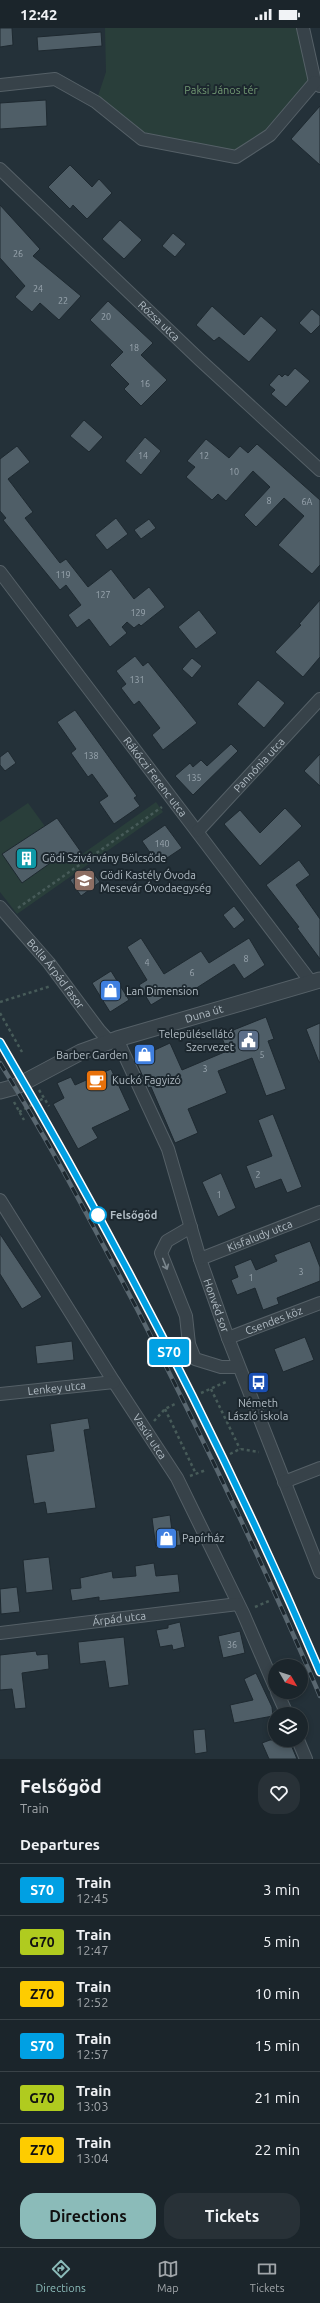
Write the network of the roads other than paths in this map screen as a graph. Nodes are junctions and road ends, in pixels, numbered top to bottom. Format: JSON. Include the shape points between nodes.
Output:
{"nodes":[{"id":1,"x":303,"y":28,"type":"edge"},
{"id":2,"x":318,"y":84,"type":"edge"},
{"id":3,"x":0,"y":85,"type":"edge"},
{"id":4,"x":0,"y":169,"type":"edge"},
{"id":5,"x":320,"y":470,"type":"edge"},
{"id":6,"x":0,"y":572,"type":"edge"},
{"id":7,"x":320,"y":699,"type":"edge"},
{"id":8,"x":198,"y":831,"type":"junction"},
{"id":9,"x":0,"y":907,"type":"edge"},
{"id":10,"x":315,"y":981,"type":"edge"},
{"id":11,"x":114,"y":1040,"type":"junction"},
{"id":12,"x":4,"y":1090,"type":"edge"},
{"id":13,"x":0,"y":1200,"type":"edge"},
{"id":14,"x":320,"y":1212,"type":"edge"},
{"id":15,"x":191,"y":1227,"type":"junction"},
{"id":16,"x":200,"y":1259,"type":"junction"},
{"id":17,"x":320,"y":1303,"type":"edge"},
{"id":18,"x":228,"y":1338,"type":"junction"},
{"id":19,"x":240,"y":1371,"type":"junction"},
{"id":20,"x":114,"y":1382,"type":"junction"},
{"id":21,"x":0,"y":1394,"type":"edge"},
{"id":22,"x":320,"y":1468,"type":"edge"},
{"id":23,"x":284,"y":1482,"type":"junction"},
{"id":24,"x":320,"y":1572,"type":"edge"},
{"id":25,"x":238,"y":1604,"type":"junction"},
{"id":26,"x":0,"y":1633,"type":"edge"},
{"id":27,"x":268,"y":1671,"type":"edge"},
{"id":28,"x":301,"y":1747,"type":"edge"},
{"id":29,"x":306,"y":1759,"type":"edge"}],
"edges":[{"from":1,"to":2,"type":"street"},
{"from":2,"to":3,"type":"street","via":[[270,135],[236,157],[142,139],[96,102],[55,79]]},
{"from":4,"to":5,"type":"street","name":"Rózsa utca","via":[[200,360]]},
{"from":6,"to":8,"type":"street","name":"Rákóczi Ferenc utca"},
{"from":7,"to":8,"type":"street","name":"Pannónia utca"},
{"from":8,"to":10,"type":"street","name":"Rákóczi Ferenc utca"},
{"from":9,"to":11,"type":"street","name":"Bolla Árpád fasor","via":[[50,963],[99,1030]]},
{"from":10,"to":11,"type":"street","name":"Duna út"},
{"from":11,"to":12,"type":"street","name":"Duna út","via":[[82,1052]]},
{"from":11,"to":15,"type":"street","name":"Honvéd sor","via":[[168,1149]]},
{"from":13,"to":20,"type":"street","name":"Vasút utca"},
{"from":14,"to":16,"type":"street","name":"Kisfaludy utca"},
{"from":15,"to":16,"type":"street","name":"Honvéd sor"},
{"from":15,"to":19,"type":"street","one_way":true,"via":[[167,1241],[161,1253],[186,1316],[189,1344],[195,1359]]},
{"from":16,"to":18,"type":"street","name":"Honvéd sor"},
{"from":17,"to":18,"type":"street","name":"Csendes köz"},
{"from":18,"to":19,"type":"street","name":"Honvéd sor"},
{"from":19,"to":23,"type":"street","name":"Honvéd sor"},
{"from":20,"to":21,"type":"street","name":"Lenkey utca"},
{"from":20,"to":25,"type":"street","name":"Vasút utca","via":[[177,1478]]},
{"from":22,"to":23,"type":"street"},
{"from":23,"to":24,"type":"street","name":"Honvéd sor"},
{"from":25,"to":26,"type":"street","name":"Árpád utca"},
{"from":25,"to":27,"type":"street","name":"Vasút utca"},
{"from":28,"to":29,"type":"street"}]}
